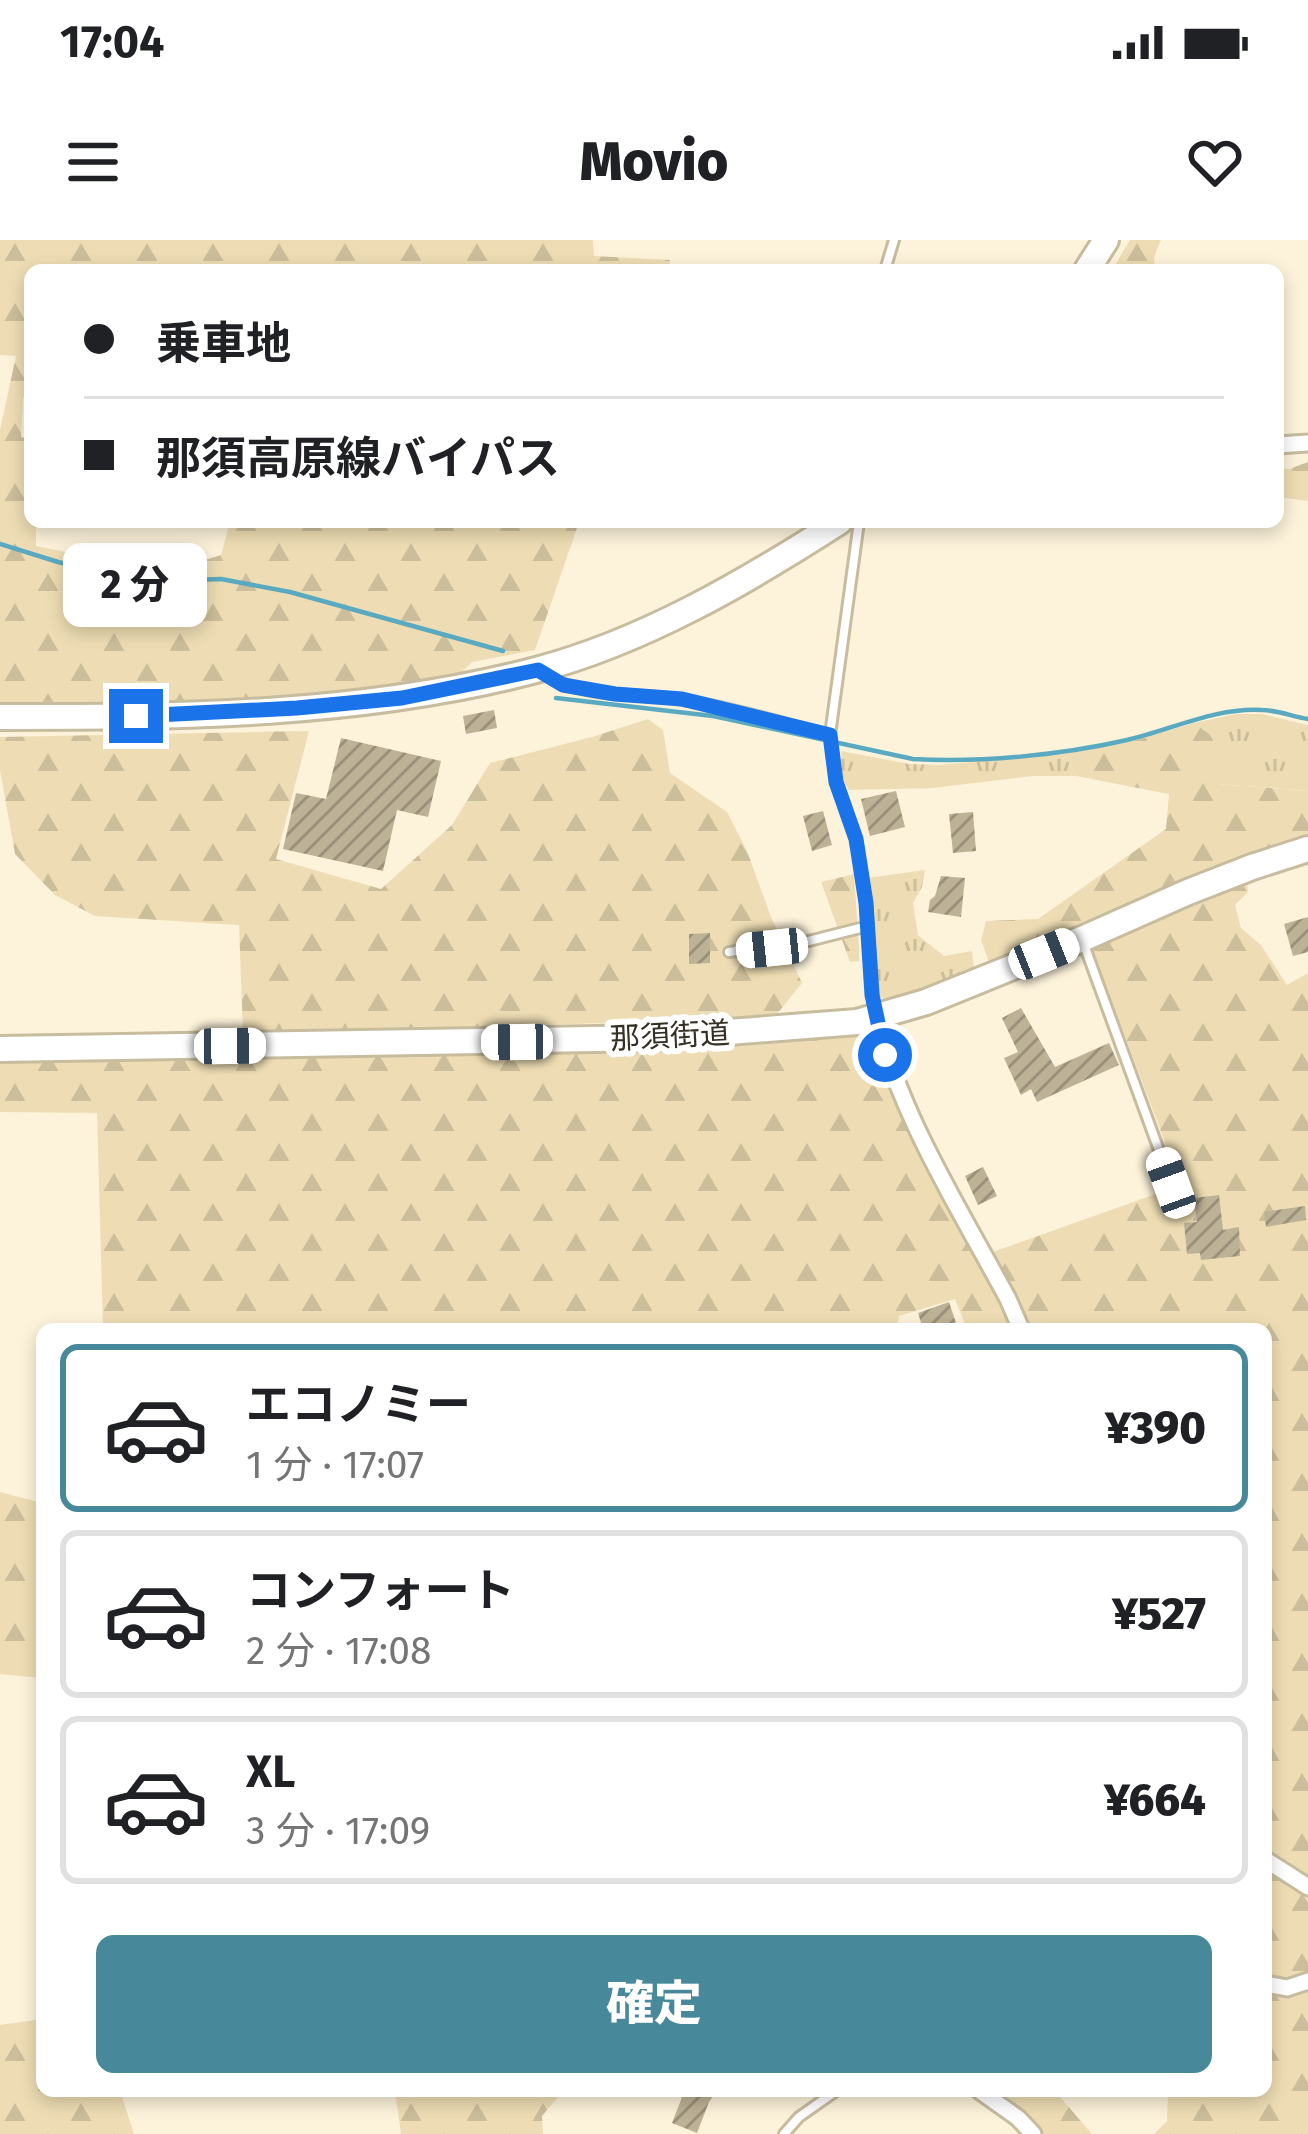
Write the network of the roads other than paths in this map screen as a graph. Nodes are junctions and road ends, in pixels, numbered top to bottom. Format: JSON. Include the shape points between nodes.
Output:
{"nodes":[{"id":1,"x":829,"y":528,"type":"edge"},
{"id":2,"x":858,"y":528,"type":"edge"},
{"id":3,"x":538,"y":670,"type":"junction"},
{"id":4,"x":0,"y":717,"type":"edge"},
{"id":5,"x":830,"y":735,"type":"junction"},
{"id":6,"x":1308,"y":849,"type":"edge"},
{"id":7,"x":868,"y":926,"type":"junction"},
{"id":8,"x":1082,"y":939,"type":"junction"},
{"id":9,"x":729,"y":952,"type":"dead end"},
{"id":10,"x":876,"y":1018,"type":"junction"},
{"id":11,"x":0,"y":1049,"type":"edge"},
{"id":12,"x":1171,"y":1183,"type":"dead end"},
{"id":13,"x":1018,"y":1323,"type":"edge"},
{"id":14,"x":1272,"y":1864,"type":"edge"},
{"id":15,"x":1308,"y":1887,"type":"edge"},
{"id":16,"x":1308,"y":1981,"type":"edge"},
{"id":17,"x":1272,"y":1985,"type":"edge"},
{"id":18,"x":827,"y":2097,"type":"edge"},
{"id":19,"x":990,"y":2097,"type":"edge"},
{"id":20,"x":784,"y":2134,"type":"edge"},
{"id":21,"x":1034,"y":2134,"type":"edge"}],
"edges":[{"from":1,"to":3,"type":"main road","via":[[694,608]]},
{"from":2,"to":5,"type":"lane"},
{"from":3,"to":4,"type":"main road","via":[[334,705]]},
{"from":3,"to":5,"type":"lane","via":[[563,685],[682,699]]},
{"from":5,"to":7,"type":"lane"},
{"from":6,"to":8,"type":"main road","name":"那須街道"},
{"from":7,"to":9,"type":"lane"},
{"from":7,"to":10,"type":"lane"},
{"from":8,"to":10,"type":"main road","name":"那須街道"},
{"from":8,"to":12,"type":"lane"},
{"from":10,"to":11,"type":"main road","name":"那須街道","via":[[651,1038]]},
{"from":10,"to":13,"type":"street","via":[[911,1118]]},
{"from":14,"to":15,"type":"street"},
{"from":16,"to":17,"type":"street"},
{"from":18,"to":20,"type":"lane"},
{"from":19,"to":21,"type":"street"}]}
